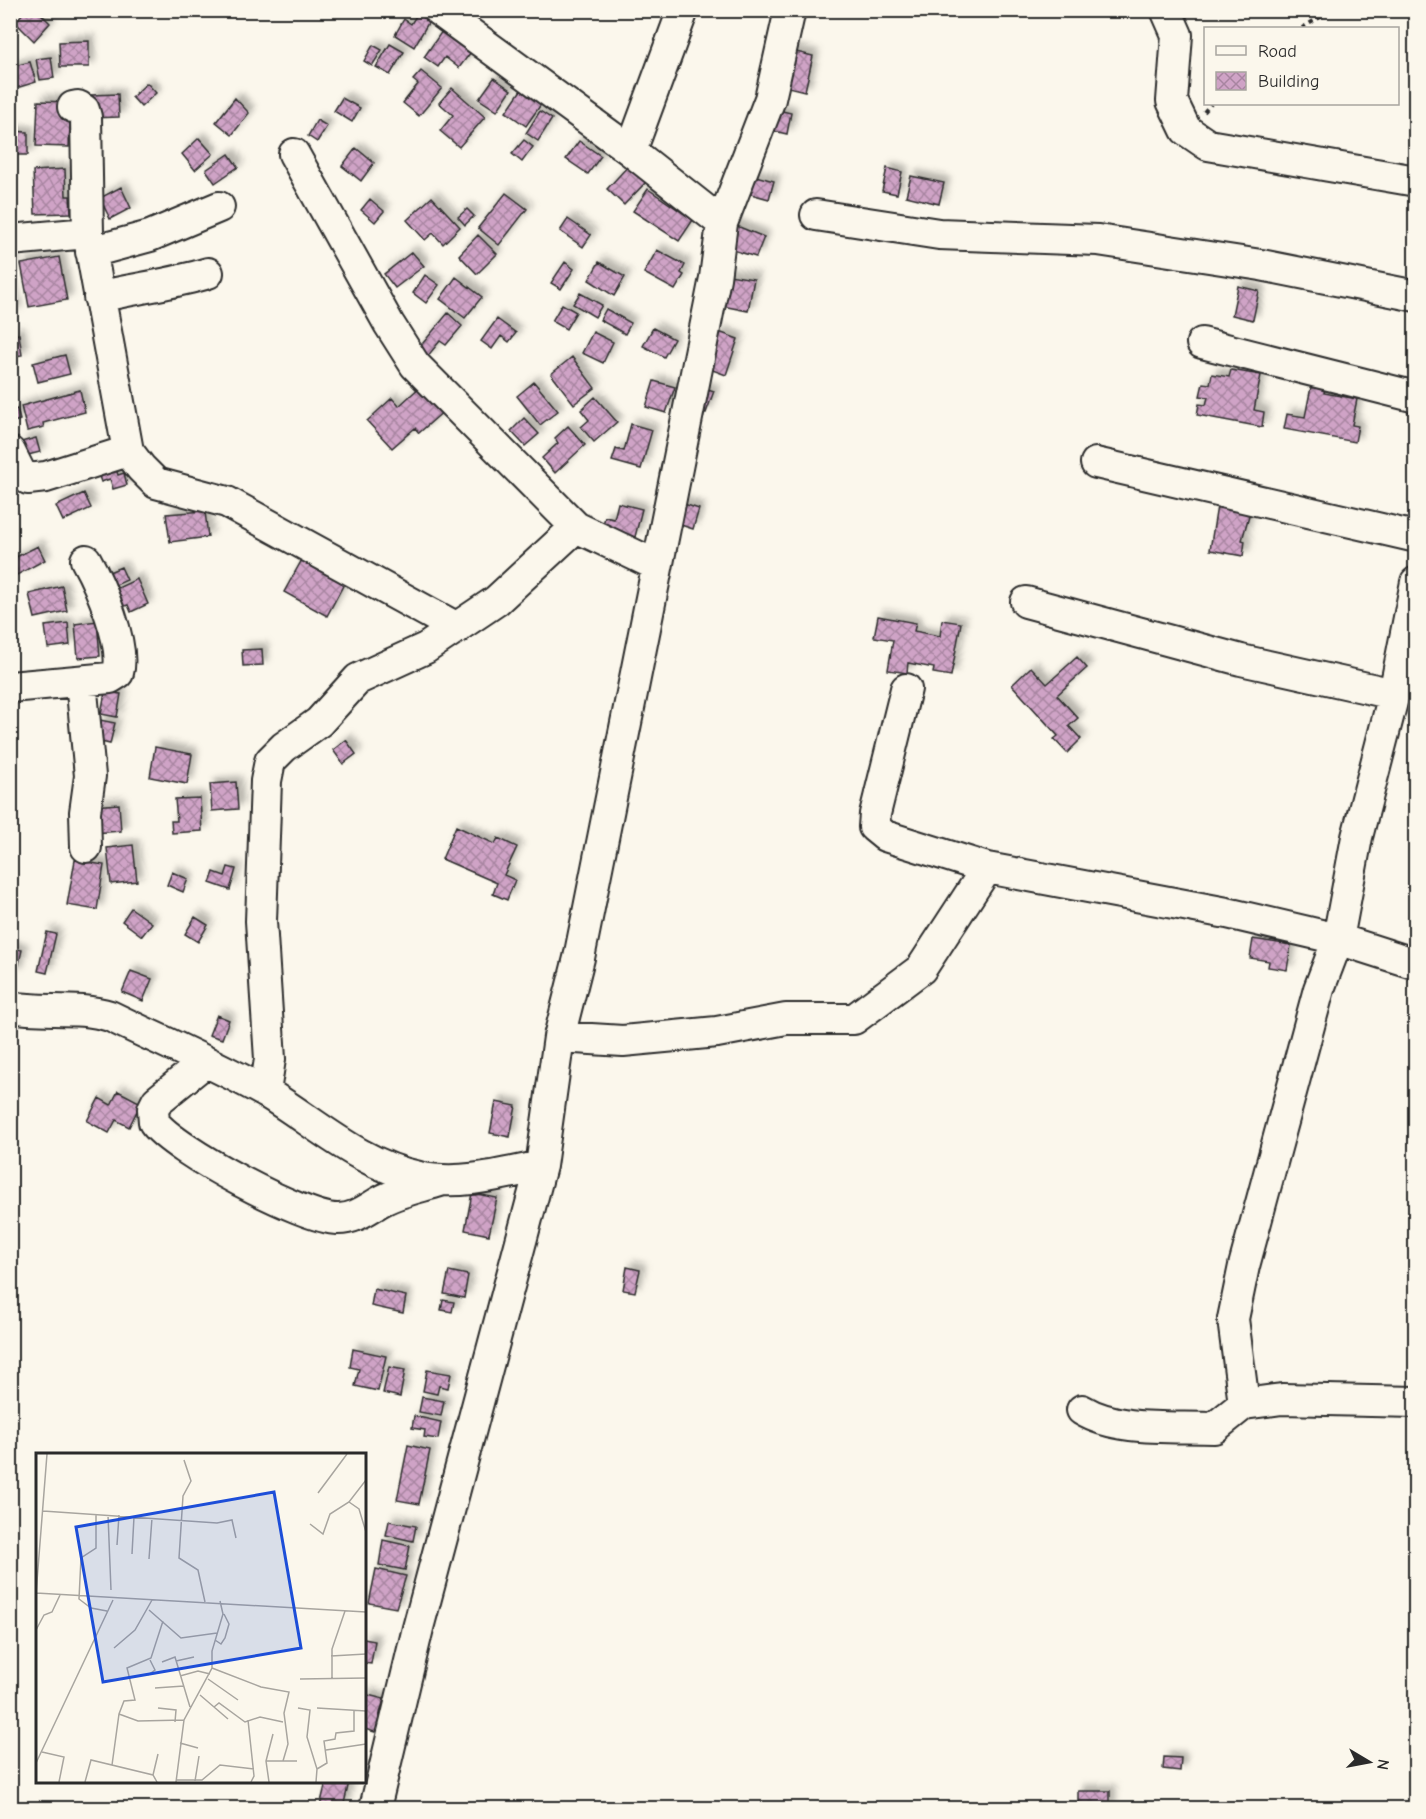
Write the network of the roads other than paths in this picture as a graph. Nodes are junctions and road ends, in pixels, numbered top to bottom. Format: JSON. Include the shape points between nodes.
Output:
{"nodes":[{"id":1,"x":438,"y":10,"type":"edge"},
{"id":2,"x":683,"y":10,"type":"edge"},
{"id":3,"x":790,"y":10,"type":"edge"},
{"id":4,"x":1166,"y":10,"type":"edge"},
{"id":5,"x":73,"y":107,"type":"dead end"},
{"id":6,"x":631,"y":150,"type":"junction"},
{"id":7,"x":294,"y":154,"type":"dead end"},
{"id":8,"x":1416,"y":181,"type":"edge"},
{"id":9,"x":219,"y":207,"type":"dead end"},
{"id":10,"x":816,"y":215,"type":"dead end"},
{"id":11,"x":722,"y":223,"type":"junction"},
{"id":12,"x":10,"y":240,"type":"edge"},
{"id":13,"x":89,"y":243,"type":"junction"},
{"id":14,"x":208,"y":273,"type":"dead end"},
{"id":15,"x":1416,"y":296,"type":"edge"},
{"id":16,"x":99,"y":297,"type":"junction"},
{"id":17,"x":1202,"y":343,"type":"dead end"},
{"id":18,"x":1416,"y":397,"type":"edge"},
{"id":19,"x":128,"y":451,"type":"junction"},
{"id":20,"x":10,"y":452,"type":"edge"},
{"id":21,"x":1096,"y":463,"type":"dead end"},
{"id":22,"x":576,"y":527,"type":"junction"},
{"id":23,"x":1416,"y":537,"type":"edge"},
{"id":24,"x":86,"y":560,"type":"dead end"},
{"id":25,"x":656,"y":565,"type":"junction"},
{"id":26,"x":1416,"y":582,"type":"edge"},
{"id":27,"x":1026,"y":602,"type":"dead end"},
{"id":28,"x":457,"y":628,"type":"junction"},
{"id":29,"x":81,"y":681,"type":"junction"},
{"id":30,"x":10,"y":687,"type":"edge"},
{"id":31,"x":906,"y":689,"type":"dead end"},
{"id":32,"x":1394,"y":694,"type":"junction"},
{"id":33,"x":86,"y":847,"type":"dead end"},
{"id":34,"x":987,"y":868,"type":"junction"},
{"id":35,"x":1338,"y":939,"type":"junction"},
{"id":36,"x":1416,"y":964,"type":"edge"},
{"id":37,"x":10,"y":1007,"type":"edge"},
{"id":38,"x":559,"y":1037,"type":"junction"},
{"id":39,"x":205,"y":1062,"type":"junction"},
{"id":40,"x":265,"y":1092,"type":"junction"},
{"id":41,"x":541,"y":1166,"type":"junction"},
{"id":42,"x":445,"y":1179,"type":"junction"},
{"id":43,"x":1416,"y":1402,"type":"edge"},
{"id":44,"x":1244,"y":1404,"type":"junction"},
{"id":45,"x":1082,"y":1410,"type":"dead end"},
{"id":46,"x":375,"y":1809,"type":"edge"}],
"edges":[{"from":1,"to":6,"type":"street"},
{"from":2,"to":6,"type":"street"},
{"from":3,"to":11,"type":"street","via":[[770,99]]},
{"from":4,"to":8,"type":"street","via":[[1177,35],[1172,101],[1186,130],[1208,145]]},
{"from":5,"to":13,"type":"street","via":[[84,110],[86,117]]},
{"from":6,"to":11,"type":"street"},
{"from":7,"to":22,"type":"street","via":[[415,365]]},
{"from":9,"to":13,"type":"street","via":[[150,236]]},
{"from":10,"to":15,"type":"street","via":[[939,234],[1098,240],[1261,265]]},
{"from":11,"to":25,"type":"street","via":[[715,278]]},
{"from":12,"to":13,"type":"street"},
{"from":13,"to":16,"type":"street"},
{"from":14,"to":16,"type":"street"},
{"from":16,"to":19,"type":"street"},
{"from":17,"to":18,"type":"street"},
{"from":19,"to":20,"type":"street","via":[[28,479]]},
{"from":19,"to":28,"type":"street","via":[[156,483],[227,502]]},
{"from":21,"to":23,"type":"street"},
{"from":22,"to":25,"type":"street"},
{"from":22,"to":28,"type":"street","via":[[496,601]]},
{"from":24,"to":29,"type":"street","via":[[103,592],[120,664],[118,673],[110,678]]},
{"from":25,"to":38,"type":"street","via":[[579,958]]},
{"from":26,"to":32,"type":"street"},
{"from":27,"to":32,"type":"street","via":[[1241,660]]},
{"from":28,"to":40,"type":"street","via":[[426,648],[358,680],[319,722],[270,761],[261,921],[270,1059]]},
{"from":29,"to":30,"type":"street"},
{"from":29,"to":33,"type":"street","via":[[90,776]]},
{"from":31,"to":34,"type":"street","via":[[874,827],[885,836]]},
{"from":32,"to":35,"type":"street","via":[[1357,837]]},
{"from":34,"to":35,"type":"street","via":[[1227,913]]},
{"from":34,"to":38,"type":"street","via":[[921,969],[854,1019],[786,1019],[717,1032],[623,1041]]},
{"from":35,"to":36,"type":"street"},
{"from":35,"to":44,"type":"street","via":[[1319,989],[1233,1319]]},
{"from":37,"to":39,"type":"street","via":[[96,1012]]},
{"from":38,"to":41,"type":"street"},
{"from":39,"to":40,"type":"street"},
{"from":39,"to":42,"type":"street","via":[[157,1101],[154,1122],[168,1137],[280,1201],[308,1214],[339,1220]]},
{"from":40,"to":42,"type":"street","via":[[354,1151],[421,1178]]},
{"from":41,"to":42,"type":"street","via":[[491,1176]]},
{"from":41,"to":46,"type":"street","via":[[418,1628]]},
{"from":43,"to":44,"type":"street","via":[[1282,1399]]},
{"from":44,"to":45,"type":"street","via":[[1215,1428],[1133,1424],[1096,1418]]}]}
